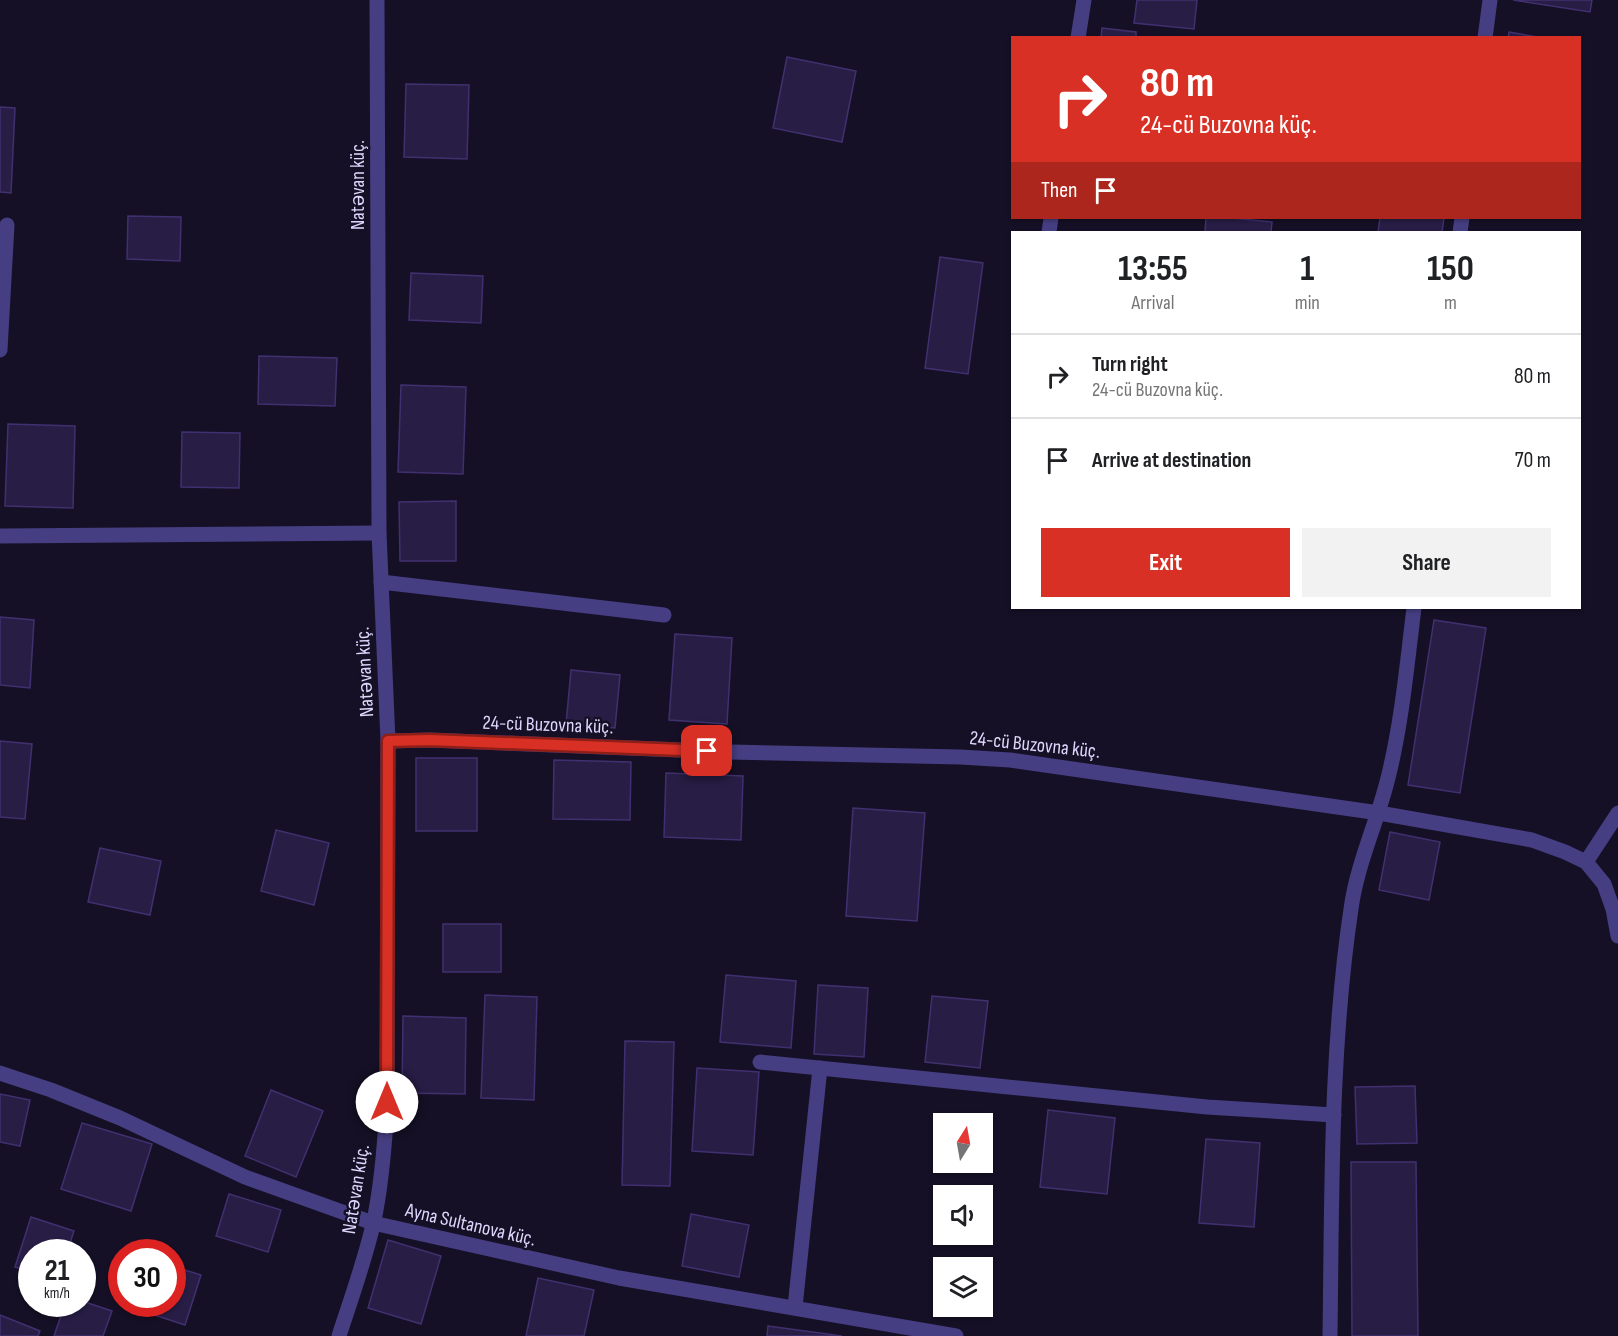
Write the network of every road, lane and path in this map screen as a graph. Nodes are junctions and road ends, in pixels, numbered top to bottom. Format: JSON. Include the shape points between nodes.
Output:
{"nodes":[{"id":1,"x":377,"y":0,"type":"edge"},
{"id":2,"x":1084,"y":0,"type":"edge"},
{"id":3,"x":1490,"y":0,"type":"edge"},
{"id":4,"x":1078,"y":36,"type":"edge"},
{"id":5,"x":1485,"y":36,"type":"edge"},
{"id":6,"x":7,"y":225,"type":"dead end"},
{"id":7,"x":0,"y":350,"type":"edge"},
{"id":8,"x":380,"y":533,"type":"junction"},
{"id":9,"x":0,"y":536,"type":"edge"},
{"id":10,"x":381,"y":582,"type":"junction"},
{"id":11,"x":1414,"y":609,"type":"edge"},
{"id":12,"x":664,"y":615,"type":"dead end"},
{"id":13,"x":388,"y":741,"type":"junction"},
{"id":14,"x":1379,"y":813,"type":"junction"},
{"id":15,"x":1618,"y":813,"type":"edge"},
{"id":16,"x":1586,"y":862,"type":"junction"},
{"id":17,"x":1618,"y":936,"type":"edge"},
{"id":18,"x":760,"y":1062,"type":"dead end"},
{"id":19,"x":820,"y":1068,"type":"junction"},
{"id":20,"x":0,"y":1073,"type":"edge"},
{"id":21,"x":1334,"y":1115,"type":"junction"},
{"id":22,"x":374,"y":1223,"type":"junction"},
{"id":23,"x":795,"y":1307,"type":"junction"},
{"id":24,"x":339,"y":1336,"type":"edge"},
{"id":25,"x":956,"y":1336,"type":"edge"},
{"id":26,"x":1330,"y":1336,"type":"edge"}],
"edges":[{"from":1,"to":8,"type":"street","name":"Natəvan küç."},
{"from":2,"to":4,"type":"street"},
{"from":3,"to":5,"type":"street"},
{"from":6,"to":7,"type":"street"},
{"from":8,"to":9,"type":"street"},
{"from":8,"to":10,"type":"street","name":"Natəvan küç."},
{"from":10,"to":12,"type":"street"},
{"from":10,"to":13,"type":"street","name":"Natəvan küç."},
{"from":11,"to":14,"type":"street","via":[[1398,734]]},
{"from":13,"to":14,"type":"street","name":"24-cü Buzovna küç.","via":[[1010,760]]},
{"from":13,"to":22,"type":"street","name":"Natəvan küç.","via":[[387,1102]]},
{"from":14,"to":16,"type":"street","name":"24-cü Buzovna küç.","via":[[1532,840]]},
{"from":14,"to":21,"type":"street","via":[[1361,861],[1351,907],[1341,988]]},
{"from":15,"to":16,"type":"street"},
{"from":16,"to":17,"type":"street","name":"24-cü Buzovna küç.","via":[[1604,884]]},
{"from":18,"to":19,"type":"street"},
{"from":19,"to":21,"type":"street","via":[[1196,1106]]},
{"from":19,"to":23,"type":"street"},
{"from":20,"to":22,"type":"street","name":"Ayna Sultanova küç.","via":[[120,1118],[245,1177]]},
{"from":21,"to":26,"type":"street"},
{"from":22,"to":23,"type":"street","name":"Ayna Sultanova küç.","via":[[619,1278]]},
{"from":22,"to":24,"type":"street","name":"Natəvan küç."},
{"from":23,"to":25,"type":"street","name":"Ayna Sultanova küç."}]}
